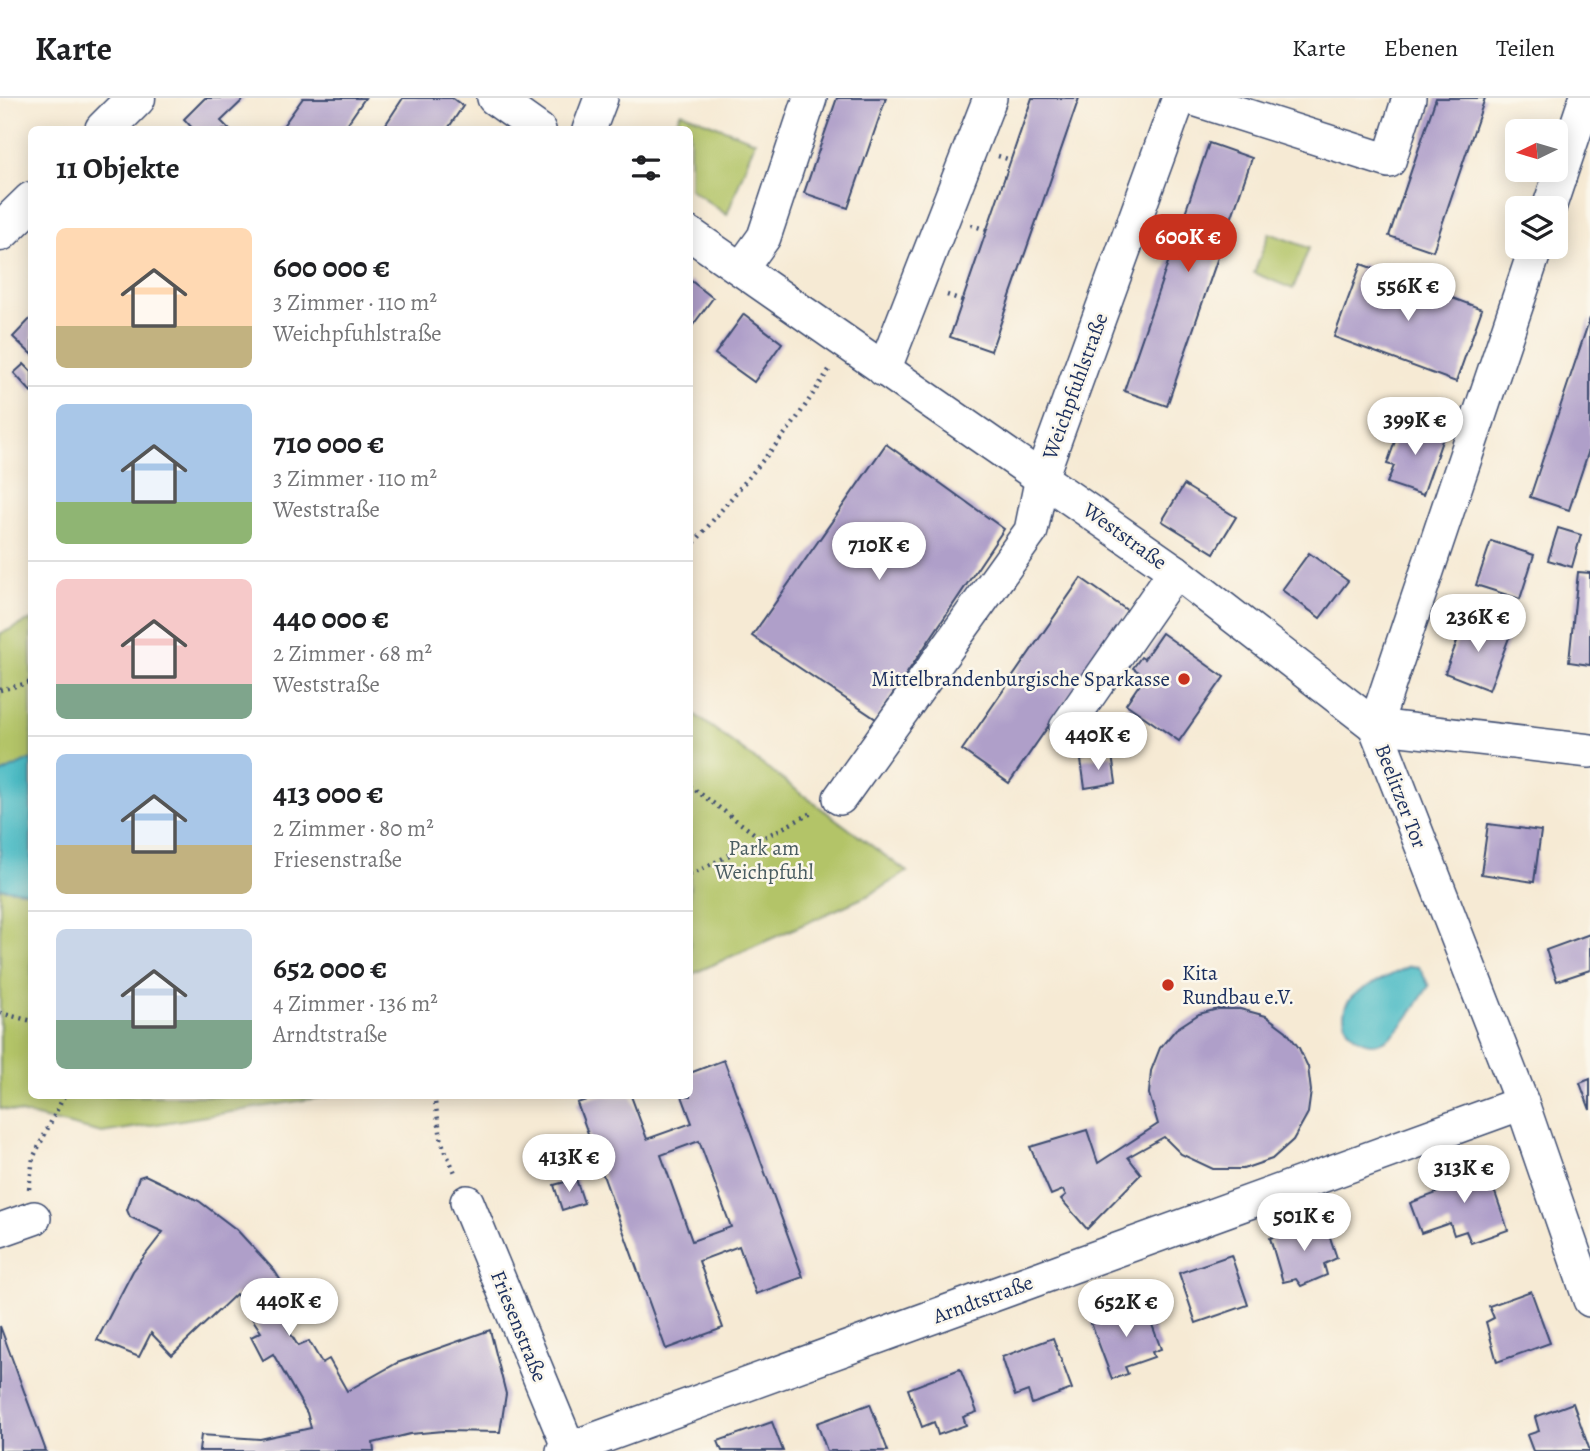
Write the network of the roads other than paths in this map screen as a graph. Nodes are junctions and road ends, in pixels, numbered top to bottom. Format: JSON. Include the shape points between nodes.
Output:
{"nodes":[{"id":1,"x":136,"y":98,"type":"edge"},
{"id":2,"x":494,"y":98,"type":"edge"},
{"id":3,"x":601,"y":98,"type":"edge"},
{"id":4,"x":810,"y":98,"type":"edge"},
{"id":5,"x":990,"y":98,"type":"edge"},
{"id":6,"x":1179,"y":98,"type":"edge"},
{"id":7,"x":1191,"y":98,"type":"edge"},
{"id":8,"x":1409,"y":98,"type":"edge"},
{"id":9,"x":1586,"y":98,"type":"edge"},
{"id":10,"x":108,"y":126,"type":"edge"},
{"id":11,"x":533,"y":126,"type":"edge"},
{"id":12,"x":590,"y":126,"type":"edge"},
{"id":13,"x":1553,"y":196,"type":"edge"},
{"id":14,"x":28,"y":205,"type":"edge"},
{"id":15,"x":0,"y":232,"type":"edge"},
{"id":16,"x":693,"y":236,"type":"edge"},
{"id":17,"x":1532,"y":259,"type":"edge"},
{"id":18,"x":741,"y":269,"type":"junction"},
{"id":19,"x":884,"y":370,"type":"junction"},
{"id":20,"x":1042,"y":476,"type":"junction"},
{"id":21,"x":1175,"y":571,"type":"junction"},
{"id":22,"x":1375,"y":726,"type":"junction"},
{"id":23,"x":1066,"y":728,"type":"dead end"},
{"id":24,"x":1590,"y":751,"type":"edge"},
{"id":25,"x":840,"y":798,"type":"road end"},
{"id":26,"x":1521,"y":1103,"type":"junction"},
{"id":27,"x":467,"y":1202,"type":"road end"},
{"id":28,"x":1590,"y":1300,"type":"edge"},
{"id":29,"x":567,"y":1450,"type":"edge"}],
"edges":[{"from":1,"to":10,"type":"main road"},
{"from":2,"to":11,"type":"street"},
{"from":3,"to":12,"type":"street"},
{"from":4,"to":18,"type":"street","via":[[764,237]]},
{"from":5,"to":19,"type":"street"},
{"from":6,"to":20,"type":"street","name":"Weichpfuhlstraße"},
{"from":7,"to":8,"type":"street","via":[[1389,161]]},
{"from":9,"to":13,"type":"street"},
{"from":14,"to":15,"type":"main road"},
{"from":16,"to":18,"type":"street","name":"Weststraße"},
{"from":17,"to":22,"type":"street","name":"Beelitzer Tor"},
{"from":18,"to":19,"type":"street","name":"Weststraße"},
{"from":19,"to":20,"type":"street","name":"Weststraße"},
{"from":20,"to":21,"type":"street","name":"Weststraße"},
{"from":20,"to":25,"type":"street","name":"Weichpfuhlstraße","via":[[1031,531]]},
{"from":21,"to":22,"type":"street","name":"Weststraße"},
{"from":21,"to":23,"type":"street"},
{"from":22,"to":24,"type":"street"},
{"from":22,"to":26,"type":"street","name":"Beelitzer Tor"},
{"from":26,"to":28,"type":"street","name":"Beelitzer Tor"},
{"from":26,"to":29,"type":"street","name":"Arndtstraße"},
{"from":27,"to":29,"type":"street","name":"Friesenstraße"}]}
